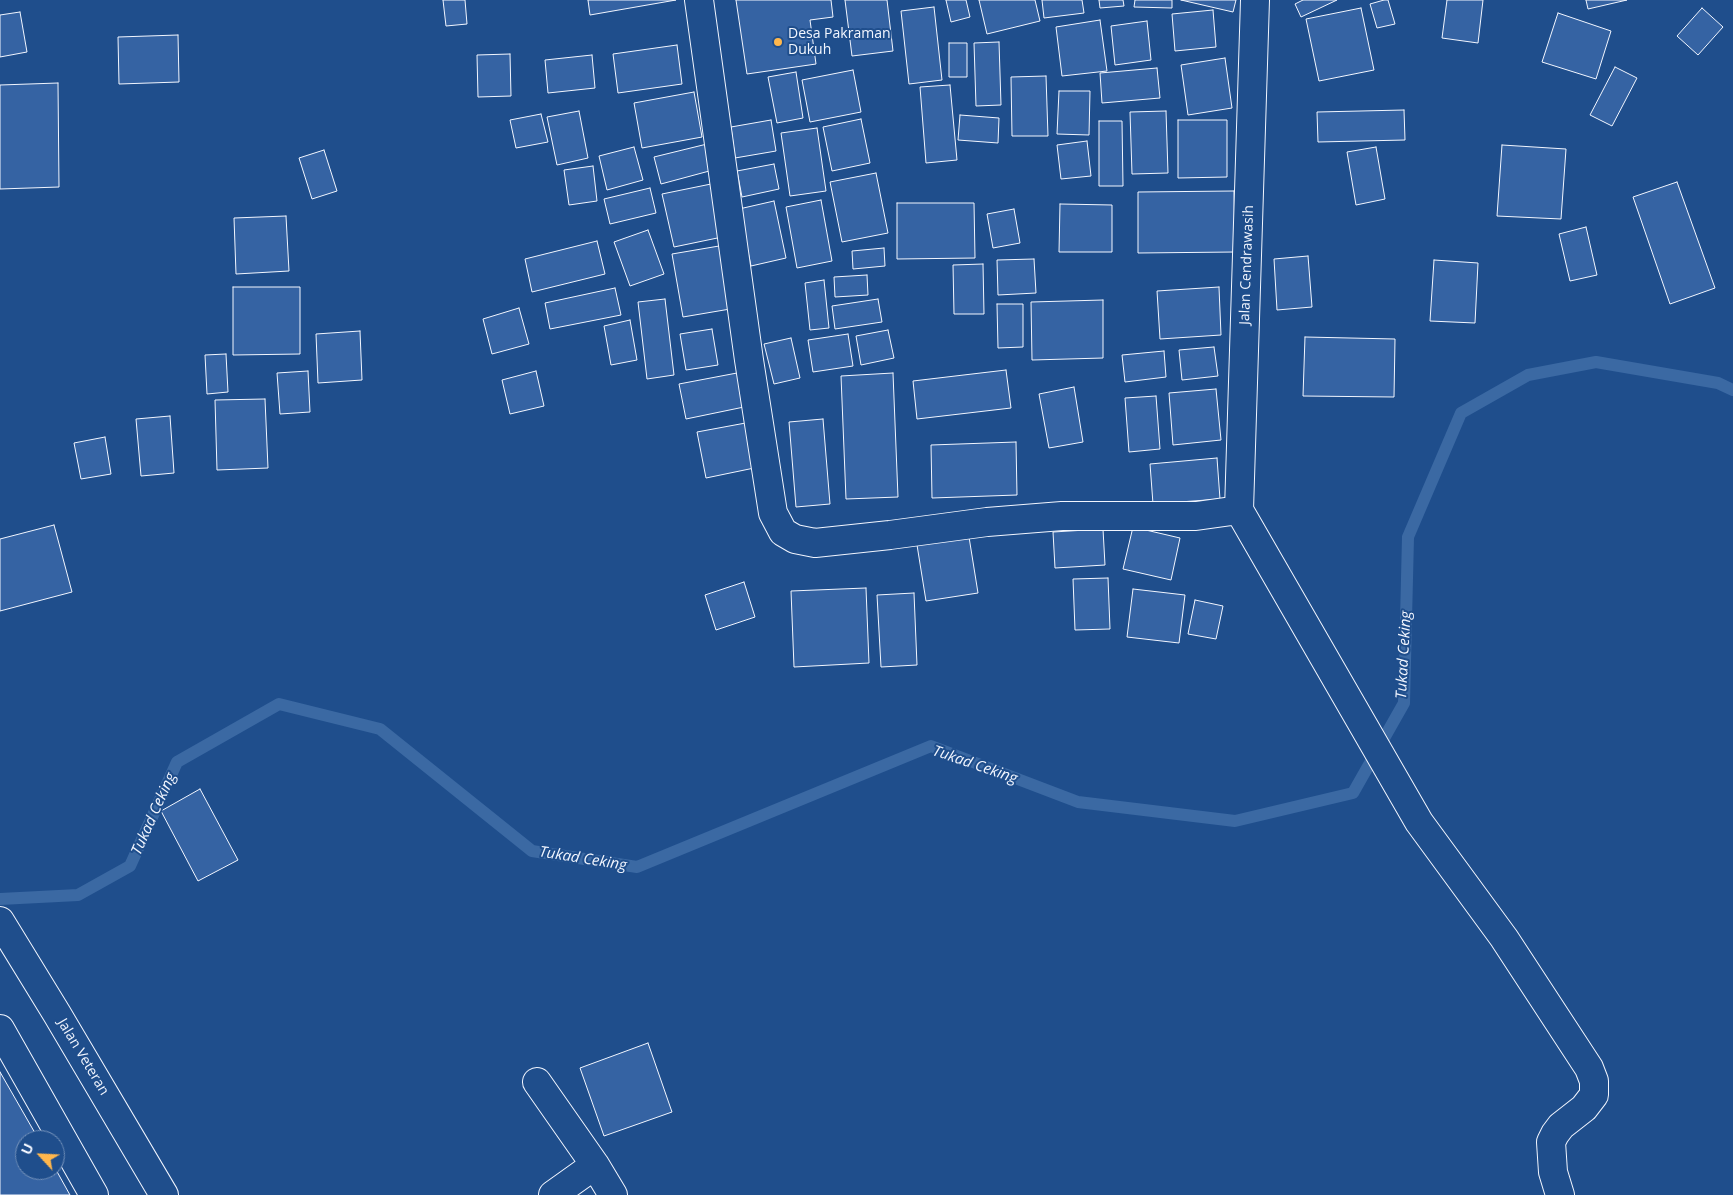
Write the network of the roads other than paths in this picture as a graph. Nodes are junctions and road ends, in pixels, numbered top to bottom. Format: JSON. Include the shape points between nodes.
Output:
{"nodes":[{"id":1,"x":699,"y":0,"type":"edge"},
{"id":2,"x":1255,"y":0,"type":"edge"},
{"id":3,"x":1229,"y":511,"type":"junction"},
{"id":4,"x":0,"y":921,"type":"edge"},
{"id":5,"x":4,"y":1035,"type":"edge"},
{"id":6,"x":537,"y":1082,"type":"dead end"},
{"id":7,"x":595,"y":1165,"type":"junction"},
{"id":8,"x":94,"y":1195,"type":"edge"},
{"id":9,"x":164,"y":1195,"type":"edge"},
{"id":10,"x":552,"y":1195,"type":"edge"},
{"id":11,"x":612,"y":1195,"type":"edge"},
{"id":12,"x":1560,"y":1195,"type":"edge"}],
"edges":[{"from":1,"to":3,"type":"street","via":[[773,513],[783,532],[795,539],[815,543],[1062,516],[1196,516]]},
{"from":2,"to":3,"type":"street","name":"Jalan Cendrawasih"},
{"from":3,"to":12,"type":"street","via":[[1330,668],[1419,822],[1504,938],[1589,1068],[1594,1081],[1594,1095],[1584,1108],[1561,1126],[1552,1142],[1553,1172]]},
{"from":4,"to":9,"type":"street","name":"Jalan Veteran"},
{"from":5,"to":8,"type":"street"},
{"from":6,"to":7,"type":"street"},
{"from":7,"to":10,"type":"street"},
{"from":7,"to":11,"type":"street"}]}
